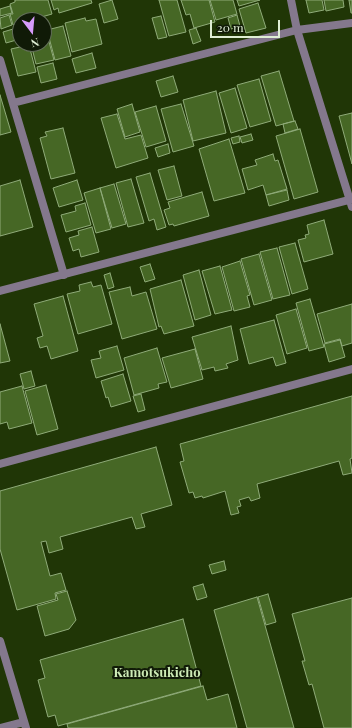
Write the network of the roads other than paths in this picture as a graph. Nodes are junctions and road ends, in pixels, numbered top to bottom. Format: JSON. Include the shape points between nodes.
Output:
{"nodes":[{"id":1,"x":291,"y":0,"type":"edge"},
{"id":2,"x":352,"y":22,"type":"edge"},
{"id":3,"x":297,"y":30,"type":"junction"},
{"id":4,"x":0,"y":60,"type":"edge"},
{"id":5,"x":13,"y":103,"type":"junction"},
{"id":6,"x":351,"y":202,"type":"edge"},
{"id":7,"x":64,"y":275,"type":"junction"},
{"id":8,"x":0,"y":291,"type":"edge"},
{"id":9,"x":352,"y":369,"type":"edge"},
{"id":10,"x":0,"y":464,"type":"edge"},
{"id":11,"x":0,"y":640,"type":"edge"},
{"id":12,"x":25,"y":725,"type":"edge"},
{"id":13,"x":0,"y":728,"type":"edge"}],
"edges":[{"from":1,"to":3,"type":"street"},
{"from":2,"to":3,"type":"street"},
{"from":3,"to":5,"type":"street"},
{"from":3,"to":6,"type":"street"},
{"from":4,"to":5,"type":"street"},
{"from":5,"to":7,"type":"street"},
{"from":6,"to":7,"type":"street"},
{"from":7,"to":8,"type":"street"},
{"from":9,"to":10,"type":"street"},
{"from":11,"to":12,"type":"street"},
{"from":12,"to":13,"type":"street"}]}
